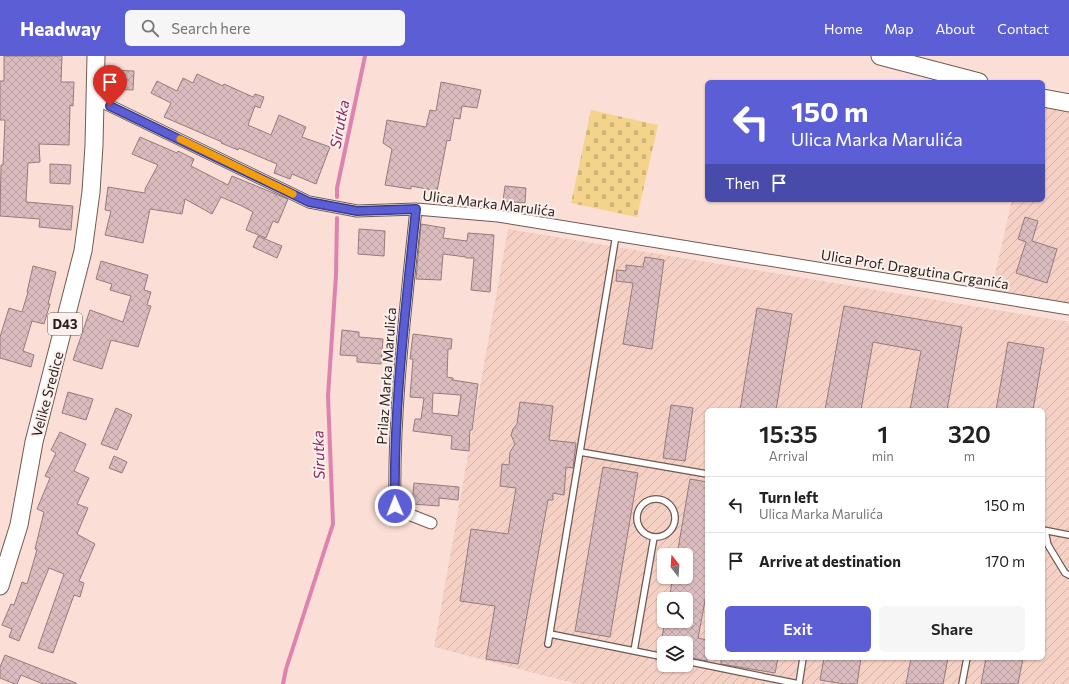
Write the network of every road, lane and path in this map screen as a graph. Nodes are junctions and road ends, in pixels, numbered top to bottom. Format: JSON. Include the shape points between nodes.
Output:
{"nodes":[{"id":1,"x":96,"y":56,"type":"edge"},
{"id":2,"x":880,"y":56,"type":"edge"},
{"id":3,"x":971,"y":80,"type":"edge"},
{"id":4,"x":1045,"y":98,"type":"edge"},
{"id":5,"x":96,"y":99,"type":"junction"},
{"id":6,"x":1069,"y":103,"type":"edge"},
{"id":7,"x":416,"y":209,"type":"junction"},
{"id":8,"x":616,"y":235,"type":"junction"},
{"id":9,"x":757,"y":258,"type":"joint"},
{"id":10,"x":1069,"y":309,"type":"edge"},
{"id":11,"x":580,"y":452,"type":"junction"},
{"id":12,"x":705,"y":474,"type":"edge"},
{"id":13,"x":431,"y":523,"type":"dead end"},
{"id":14,"x":1045,"y":530,"type":"edge"},
{"id":15,"x":1045,"y":534,"type":"edge"},
{"id":16,"x":1069,"y":535,"type":"edge"},
{"id":17,"x":654,"y":537,"type":"junction"},
{"id":18,"x":1069,"y":575,"type":"edge"},
{"id":19,"x":0,"y":586,"type":"edge"},
{"id":20,"x":550,"y":634,"type":"junction"},
{"id":21,"x":548,"y":644,"type":"dead end"},
{"id":22,"x":634,"y":651,"type":"junction"},
{"id":23,"x":657,"y":656,"type":"edge"},
{"id":24,"x":803,"y":660,"type":"edge"},
{"id":25,"x":967,"y":660,"type":"edge"},
{"id":26,"x":693,"y":662,"type":"edge"},
{"id":27,"x":799,"y":684,"type":"edge"},
{"id":28,"x":962,"y":684,"type":"edge"}],
"edges":[{"from":1,"to":5,"type":"main road","name":"Velike Sredice","number":"D43"},
{"from":2,"to":3,"type":"main road"},
{"from":4,"to":6,"type":"main road"},
{"from":5,"to":7,"type":"street","name":"Ulica Marka Marulića","via":[[309,202],[357,211]]},
{"from":5,"to":19,"type":"main road","name":"Velike Sredice","number":"D43","via":[[91,192],[83,251],[34,442],[19,524]]},
{"from":7,"to":8,"type":"street","name":"Ulica Marka Marulića","via":[[498,216]]},
{"from":7,"to":13,"type":"street","name":"Prilaz Marka Marulića","via":[[403,332],[394,466],[395,506]]},
{"from":8,"to":9,"type":"street","name":"Ulica Marka Marulića"},
{"from":8,"to":11,"type":"lane"},
{"from":9,"to":10,"type":"street","name":"Ulica Prof. Dragutina Grganića"},
{"from":11,"to":12,"type":"lane"},
{"from":11,"to":20,"type":"lane"},
{"from":14,"to":16,"type":"lane"},
{"from":15,"to":18,"type":"lane","via":[[1048,545],[1065,573]]},
{"from":17,"to":17,"type":"lane","via":[[671,530],[675,519],[668,502],[656,498],[644,502],[637,513],[638,526],[647,535]]},
{"from":17,"to":22,"type":"lane"},
{"from":20,"to":21,"type":"lane"},
{"from":20,"to":22,"type":"lane"},
{"from":22,"to":23,"type":"lane"},
{"from":24,"to":27,"type":"lane"},
{"from":25,"to":28,"type":"lane"},
{"from":26,"to":27,"type":"lane"}]}
